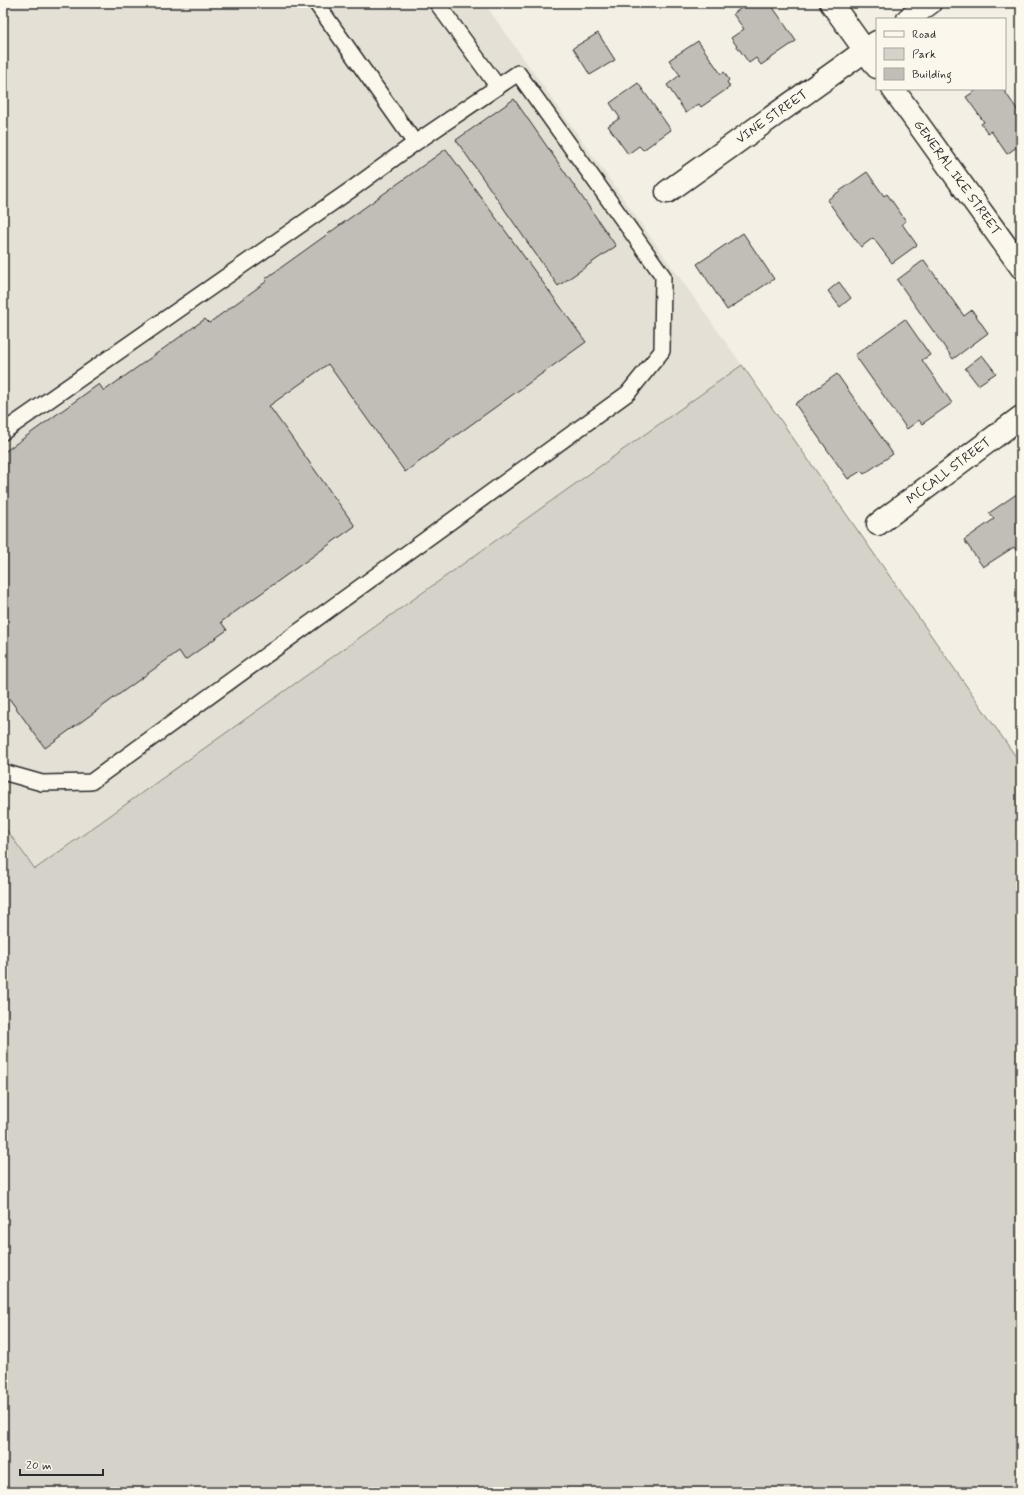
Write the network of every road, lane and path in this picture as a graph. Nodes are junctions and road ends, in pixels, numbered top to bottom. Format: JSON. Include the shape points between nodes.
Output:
{"nodes":[{"id":1,"x":316,"y":3,"type":"edge"},
{"id":2,"x":437,"y":3,"type":"edge"},
{"id":3,"x":831,"y":3,"type":"edge"},
{"id":4,"x":930,"y":3,"type":"edge"},
{"id":5,"x":909,"y":18,"type":"edge"},
{"id":6,"x":873,"y":53,"type":"edge"},
{"id":7,"x":498,"y":87,"type":"junction"},
{"id":8,"x":894,"y":90,"type":"edge"},
{"id":9,"x":415,"y":143,"type":"junction"},
{"id":10,"x":666,"y":192,"type":"dead end"},
{"id":11,"x":1021,"y":267,"type":"edge"},
{"id":12,"x":1021,"y":417,"type":"edge"},
{"id":13,"x":3,"y":432,"type":"edge"},
{"id":14,"x":878,"y":524,"type":"dead end"},
{"id":15,"x":3,"y":772,"type":"edge"}],
"edges":[{"from":1,"to":9,"type":"lane"},
{"from":2,"to":7,"type":"lane"},
{"from":3,"to":6,"type":"street"},
{"from":4,"to":5,"type":"street"},
{"from":6,"to":10,"type":"street","name":"VINE STREET"},
{"from":7,"to":9,"type":"lane"},
{"from":7,"to":15,"type":"lane","via":[[518,73],[663,276],[662,351],[628,393],[91,782],[42,783]]},
{"from":8,"to":11,"type":"street","name":"GENERAL IKE STREET"},
{"from":9,"to":13,"type":"lane"},
{"from":12,"to":14,"type":"street","name":"MCCALL STREET"}]}
